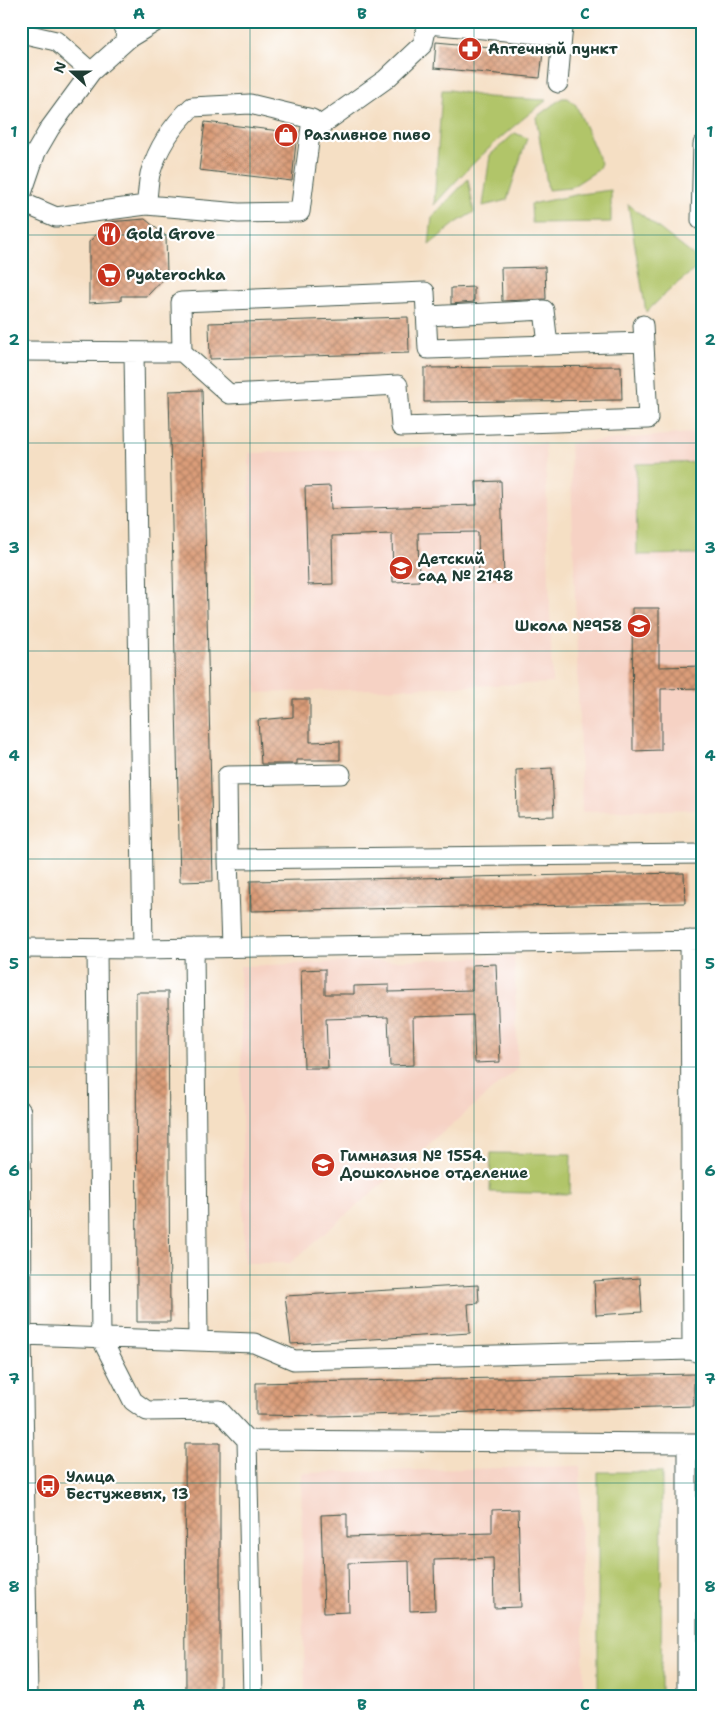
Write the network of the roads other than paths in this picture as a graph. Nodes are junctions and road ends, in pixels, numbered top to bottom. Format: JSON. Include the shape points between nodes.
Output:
{"nodes":[{"id":1,"x":120,"y":21,"type":"edge"},
{"id":2,"x":157,"y":21,"type":"edge"},
{"id":3,"x":428,"y":23,"type":"edge"},
{"id":4,"x":563,"y":29,"type":"edge"},
{"id":5,"x":21,"y":33,"type":"edge"},
{"id":6,"x":130,"y":38,"type":"junction"},
{"id":7,"x":91,"y":72,"type":"junction"},
{"id":8,"x":558,"y":82,"type":"dead end"},
{"id":9,"x":310,"y":133,"type":"junction"},
{"id":10,"x":703,"y":144,"type":"edge"},
{"id":11,"x":21,"y":196,"type":"edge"},
{"id":12,"x":21,"y":202,"type":"edge"},
{"id":13,"x":146,"y":205,"type":"junction"},
{"id":14,"x":703,"y":220,"type":"edge"},
{"id":15,"x":427,"y":316,"type":"junction"},
{"id":16,"x":548,"y":345,"type":"junction"},
{"id":17,"x":21,"y":351,"type":"edge"},
{"id":18,"x":134,"y":352,"type":"junction"},
{"id":19,"x":182,"y":352,"type":"junction"},
{"id":20,"x":341,"y":774,"type":"dead end"},
{"id":21,"x":703,"y":854,"type":"edge"},
{"id":22,"x":228,"y":859,"type":"junction"},
{"id":23,"x":696,"y":940,"type":"edge"},
{"id":24,"x":231,"y":947,"type":"junction"},
{"id":25,"x":21,"y":948,"type":"edge"},
{"id":26,"x":194,"y":948,"type":"junction"},
{"id":27,"x":97,"y":949,"type":"junction"},
{"id":28,"x":143,"y":949,"type":"junction"},
{"id":29,"x":696,"y":974,"type":"edge"},
{"id":30,"x":21,"y":1111,"type":"edge"},
{"id":31,"x":21,"y":1264,"type":"edge"},
{"id":32,"x":22,"y":1335,"type":"edge"},
{"id":33,"x":101,"y":1338,"type":"junction"},
{"id":34,"x":198,"y":1341,"type":"junction"},
{"id":35,"x":697,"y":1353,"type":"edge"},
{"id":36,"x":22,"y":1355,"type":"edge"},
{"id":37,"x":247,"y":1440,"type":"junction"},
{"id":38,"x":695,"y":1443,"type":"edge"},
{"id":39,"x":24,"y":1620,"type":"edge"},
{"id":40,"x":24,"y":1647,"type":"edge"},
{"id":41,"x":28,"y":1697,"type":"edge"},
{"id":42,"x":253,"y":1697,"type":"edge"},
{"id":43,"x":687,"y":1697,"type":"edge"}],
"edges":[{"from":1,"to":6,"type":"street"},
{"from":2,"to":6,"type":"street"},
{"from":3,"to":4,"type":"street"},
{"from":3,"to":9,"type":"street","via":[[423,44],[400,66]]},
{"from":4,"to":8,"type":"street"},
{"from":5,"to":7,"type":"street","via":[[56,41]]},
{"from":6,"to":7,"type":"street"},
{"from":7,"to":11,"type":"street","via":[[36,152]]},
{"from":9,"to":13,"type":"street","via":[[300,212],[239,213]]},
{"from":9,"to":13,"type":"street","via":[[312,119],[250,104],[192,106],[164,140],[150,174]]},
{"from":10,"to":14,"type":"street"},
{"from":12,"to":13,"type":"street","via":[[56,217]]},
{"from":15,"to":16,"type":"street","via":[[544,310]]},
{"from":15,"to":16,"type":"street","via":[[428,349]]},
{"from":15,"to":19,"type":"street","via":[[425,292],[181,302]]},
{"from":16,"to":19,"type":"street","via":[[643,334],[648,419],[401,427],[398,385],[229,394]]},
{"from":17,"to":18,"type":"street"},
{"from":18,"to":19,"type":"street"},
{"from":18,"to":28,"type":"street"},
{"from":20,"to":22,"type":"street","via":[[227,776]]},
{"from":21,"to":22,"type":"street"},
{"from":22,"to":24,"type":"street"},
{"from":23,"to":24,"type":"street"},
{"from":23,"to":29,"type":"street"},
{"from":24,"to":26,"type":"street"},
{"from":25,"to":27,"type":"street"},
{"from":26,"to":28,"type":"street"},
{"from":26,"to":34,"type":"street"},
{"from":27,"to":28,"type":"street"},
{"from":27,"to":33,"type":"street"},
{"from":29,"to":35,"type":"street"},
{"from":30,"to":31,"type":"street"},
{"from":31,"to":32,"type":"street"},
{"from":32,"to":33,"type":"street"},
{"from":32,"to":36,"type":"street"},
{"from":33,"to":34,"type":"street"},
{"from":33,"to":37,"type":"street","via":[[133,1401],[140,1406],[147,1410],[219,1410]]},
{"from":34,"to":35,"type":"street","via":[[254,1343],[294,1360]]},
{"from":36,"to":39,"type":"street"},
{"from":37,"to":38,"type":"street"},
{"from":37,"to":42,"type":"street"},
{"from":38,"to":43,"type":"street"},
{"from":39,"to":40,"type":"street"},
{"from":40,"to":41,"type":"street"}]}
